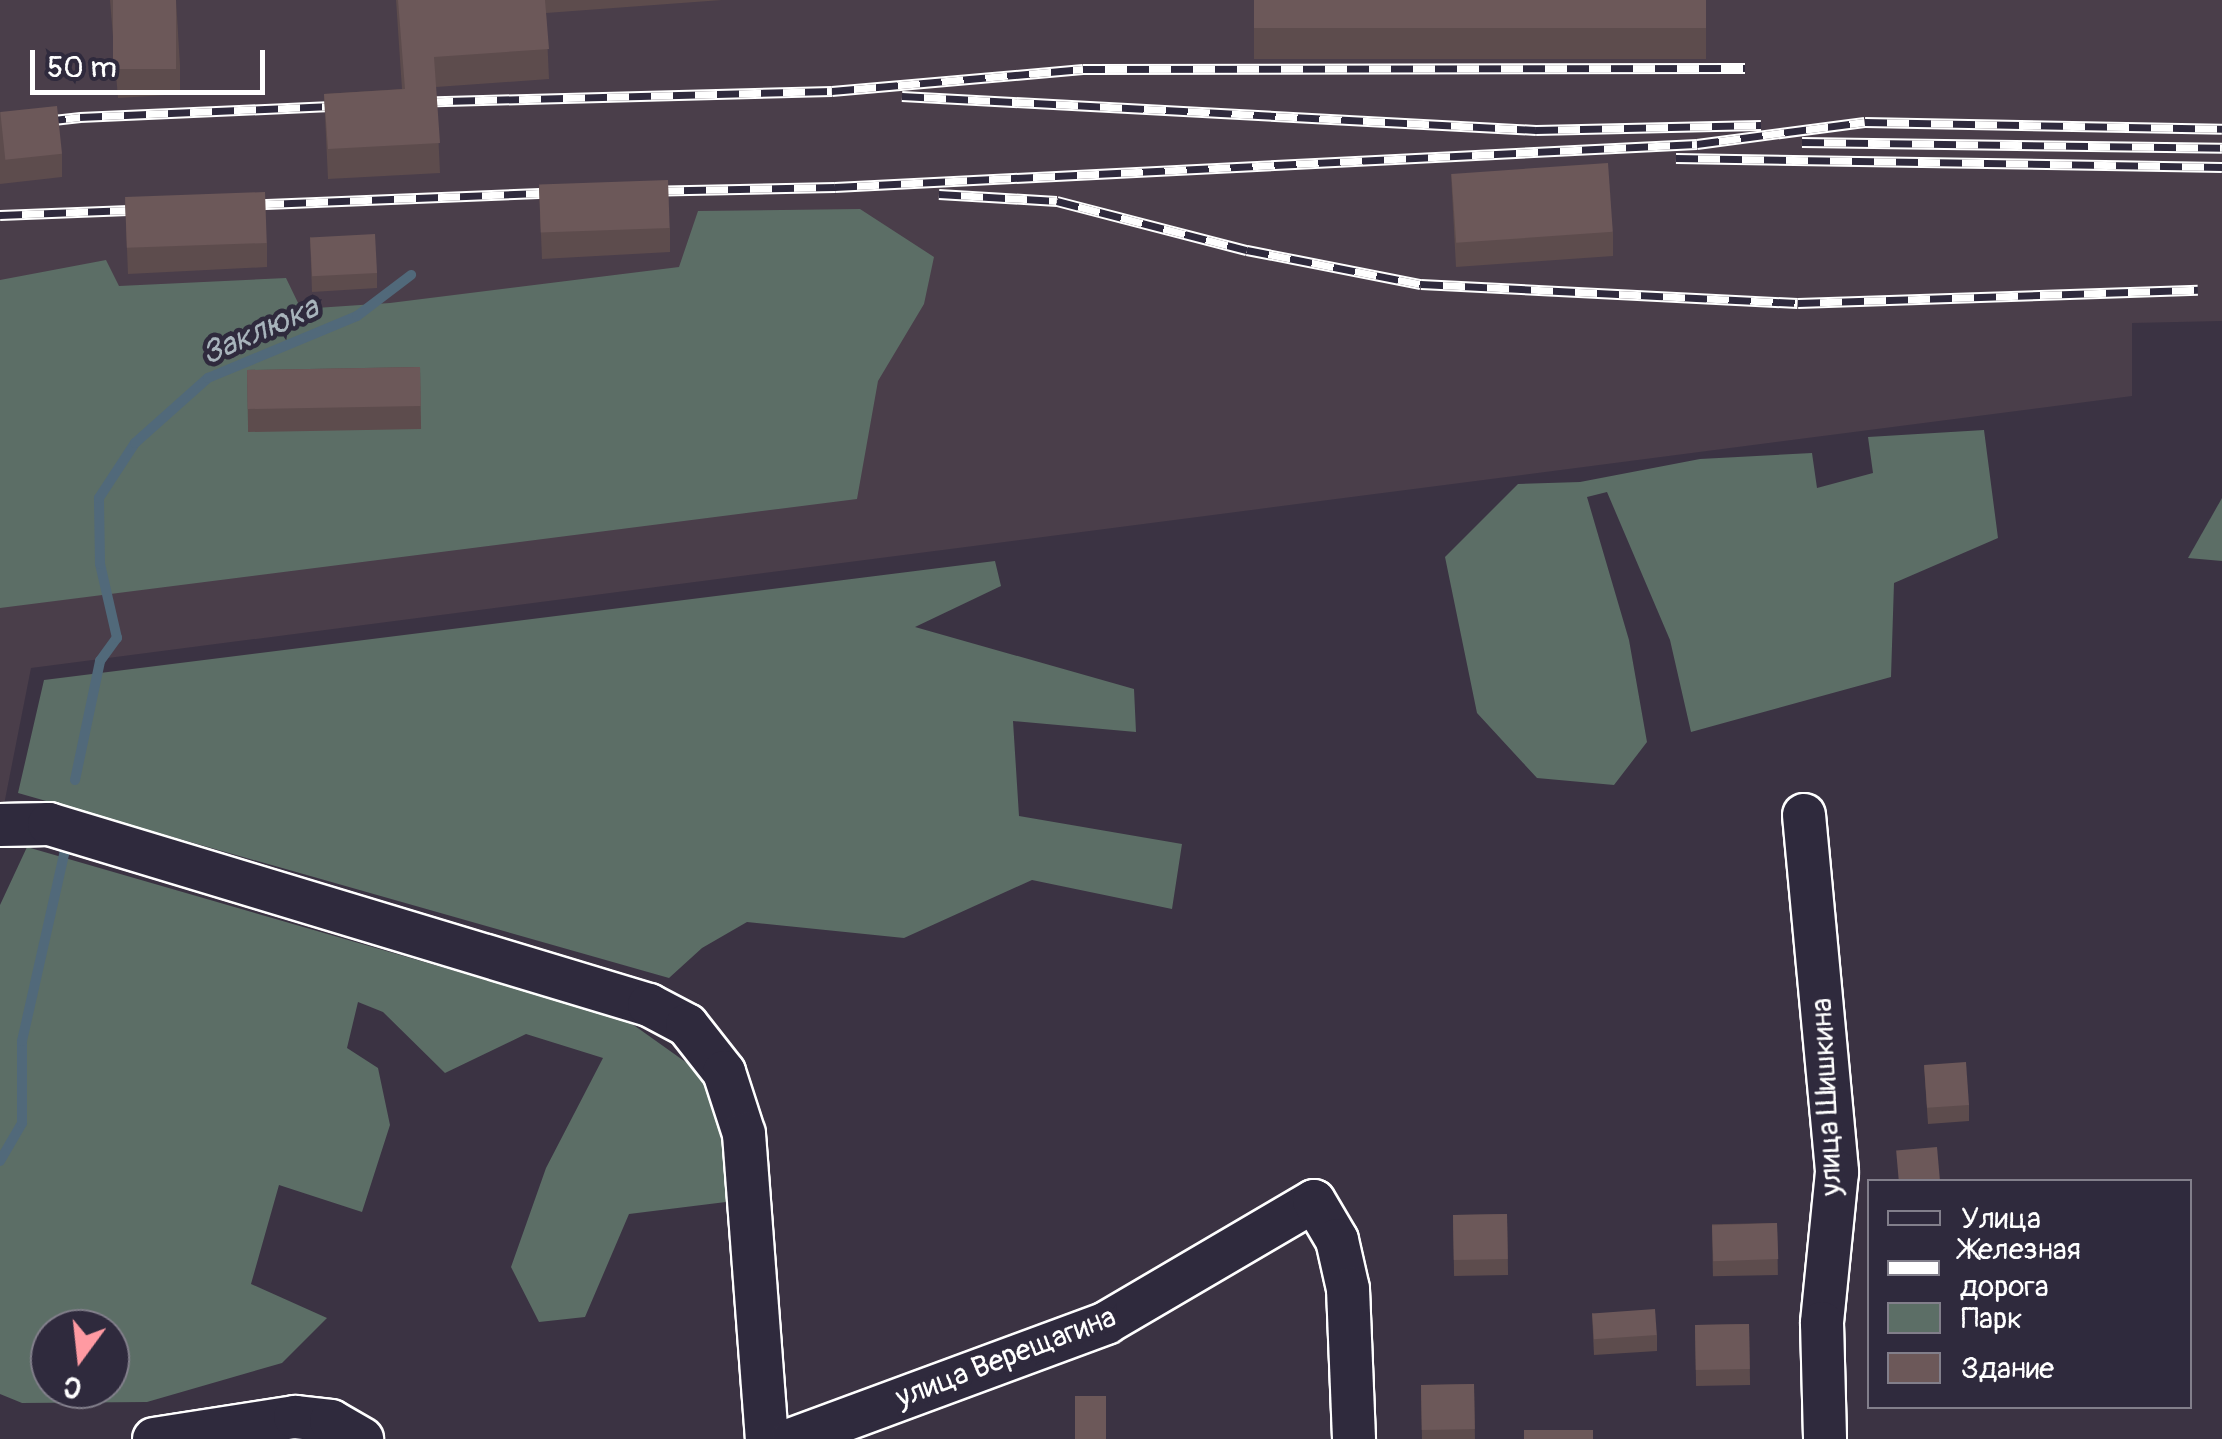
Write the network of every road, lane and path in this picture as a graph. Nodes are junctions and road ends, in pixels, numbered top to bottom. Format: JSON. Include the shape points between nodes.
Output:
{"nodes":[{"id":1,"x":1804,"y":815,"type":"dead end"},
{"id":2,"x":0,"y":825,"type":"edge"},
{"id":3,"x":154,"y":1439,"type":"edge"},
{"id":4,"x":362,"y":1439,"type":"edge"},
{"id":5,"x":768,"y":1439,"type":"edge"},
{"id":6,"x":793,"y":1439,"type":"edge"},
{"id":7,"x":1354,"y":1439,"type":"edge"},
{"id":8,"x":1825,"y":1439,"type":"edge"}],
"edges":[{"from":1,"to":8,"type":"lane","name":"улица Шишкина","via":[[1837,1172],[1822,1324]]},
{"from":2,"to":5,"type":"lane","via":[[49,824],[649,1005],[687,1026],[724,1072],[744,1134]]},
{"from":3,"to":4,"type":"lane","via":[[295,1417],[331,1421]]},
{"from":6,"to":7,"type":"lane","name":"улица Верещагина","via":[[1106,1323],[1314,1201],[1337,1240],[1348,1289]]}]}
